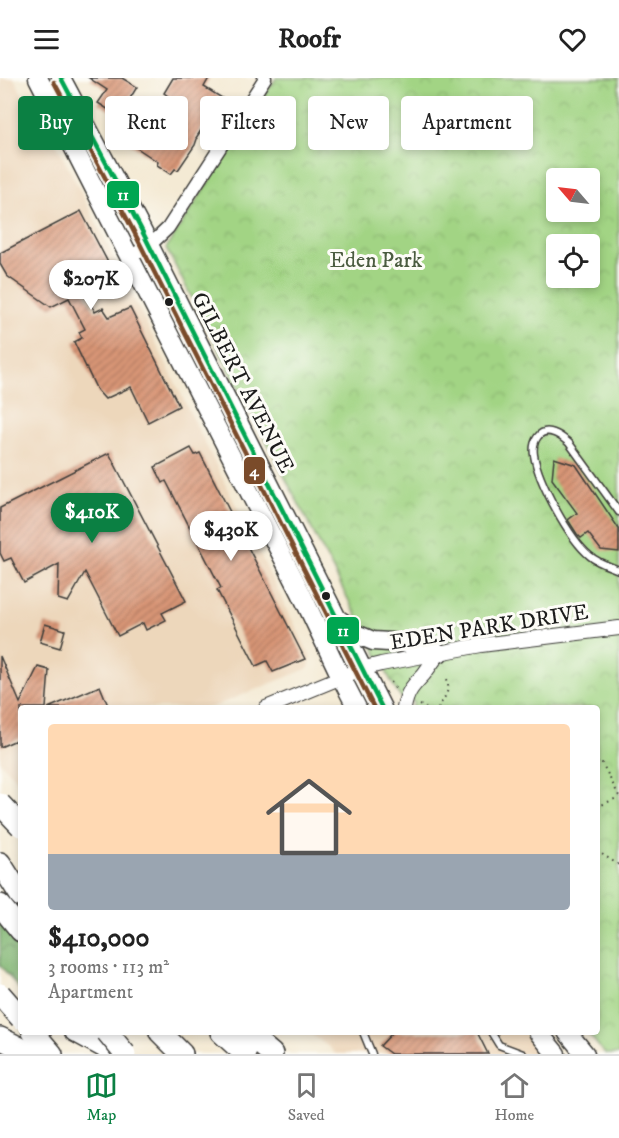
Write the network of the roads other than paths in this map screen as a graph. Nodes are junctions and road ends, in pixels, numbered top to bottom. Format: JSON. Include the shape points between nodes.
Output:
{"nodes":[{"id":1,"x":38,"y":78,"type":"edge"},
{"id":2,"x":61,"y":78,"type":"edge"},
{"id":3,"x":265,"y":78,"type":"edge"},
{"id":4,"x":149,"y":246,"type":"junction"},
{"id":5,"x":130,"y":256,"type":"junction"},
{"id":6,"x":619,"y":512,"type":"edge"},
{"id":7,"x":619,"y":570,"type":"edge"},
{"id":8,"x":337,"y":618,"type":"junction"},
{"id":9,"x":619,"y":628,"type":"edge"},
{"id":10,"x":439,"y":653,"type":"junction"},
{"id":11,"x":361,"y":669,"type":"junction"},
{"id":12,"x":341,"y":677,"type":"junction"},
{"id":13,"x":273,"y":705,"type":"edge"},
{"id":14,"x":355,"y":705,"type":"edge"},
{"id":15,"x":380,"y":705,"type":"edge"},
{"id":16,"x":405,"y":705,"type":"edge"},
{"id":17,"x":0,"y":804,"type":"edge"},
{"id":18,"x":18,"y":814,"type":"edge"},
{"id":19,"x":0,"y":821,"type":"edge"},
{"id":20,"x":18,"y":823,"type":"edge"},
{"id":21,"x":0,"y":863,"type":"edge"},
{"id":22,"x":18,"y":891,"type":"edge"},
{"id":23,"x":0,"y":905,"type":"edge"},
{"id":24,"x":18,"y":927,"type":"edge"},
{"id":25,"x":0,"y":993,"type":"edge"},
{"id":26,"x":0,"y":1000,"type":"edge"},
{"id":27,"x":18,"y":1003,"type":"edge"},
{"id":28,"x":18,"y":1009,"type":"edge"},
{"id":29,"x":18,"y":1014,"type":"edge"},
{"id":30,"x":36,"y":1035,"type":"edge"},
{"id":31,"x":79,"y":1035,"type":"edge"},
{"id":32,"x":104,"y":1035,"type":"edge"},
{"id":33,"x":109,"y":1035,"type":"edge"},
{"id":34,"x":163,"y":1035,"type":"edge"},
{"id":35,"x":224,"y":1035,"type":"edge"},
{"id":36,"x":250,"y":1035,"type":"edge"},
{"id":37,"x":364,"y":1035,"type":"edge"},
{"id":38,"x":493,"y":1035,"type":"edge"},
{"id":39,"x":540,"y":1035,"type":"edge"},
{"id":40,"x":569,"y":1035,"type":"edge"},
{"id":41,"x":0,"y":1038,"type":"edge"},
{"id":42,"x":0,"y":1045,"type":"edge"},
{"id":43,"x":8,"y":1054,"type":"edge"},
{"id":44,"x":32,"y":1054,"type":"edge"},
{"id":45,"x":52,"y":1054,"type":"edge"},
{"id":46,"x":114,"y":1054,"type":"edge"},
{"id":47,"x":125,"y":1054,"type":"edge"},
{"id":48,"x":134,"y":1054,"type":"edge"},
{"id":49,"x":182,"y":1054,"type":"edge"},
{"id":50,"x":245,"y":1054,"type":"edge"},
{"id":51,"x":272,"y":1054,"type":"edge"},
{"id":52,"x":372,"y":1054,"type":"edge"},
{"id":53,"x":523,"y":1054,"type":"edge"},
{"id":54,"x":550,"y":1054,"type":"edge"},
{"id":55,"x":556,"y":1054,"type":"edge"},
{"id":56,"x":585,"y":1054,"type":"edge"}],
"edges":[{"from":1,"to":5,"type":"main road","name":"GILBERT AVENUE"},
{"from":2,"to":4,"type":"main road","name":"GILBERT AVENUE"},
{"from":3,"to":4,"type":"street","via":[[168,228]]},
{"from":4,"to":5,"type":"street"},
{"from":4,"to":8,"type":"main road","name":"GILBERT AVENUE"},
{"from":5,"to":12,"type":"main road","name":"GILBERT AVENUE"},
{"from":6,"to":7,"type":"lane","via":[[569,443],[551,432],[539,435],[533,453],[556,510],[586,553]]},
{"from":8,"to":10,"type":"main road","via":[[356,634],[373,641],[421,644]]},
{"from":8,"to":11,"type":"main road","name":"GILBERT AVENUE"},
{"from":9,"to":10,"type":"street","name":"EDEN PARK DRIVE"},
{"from":10,"to":11,"type":"street","name":"EDEN PARK DRIVE"},
{"from":10,"to":16,"type":"street","via":[[413,685]]},
{"from":11,"to":12,"type":"street","name":"EDEN PARK DRIVE"},
{"from":11,"to":15,"type":"main road","name":"GILBERT AVENUE"},
{"from":12,"to":13,"type":"street","name":"EDEN PARK DRIVE"},
{"from":12,"to":14,"type":"main road","name":"GILBERT AVENUE"},
{"from":17,"to":20,"type":"highway","bridge":true},
{"from":18,"to":19,"type":"street"},
{"from":21,"to":22,"type":"highway"},
{"from":23,"to":24,"type":"highway"},
{"from":25,"to":29,"type":"highway","bridge":true},
{"from":26,"to":27,"type":"highway"},
{"from":26,"to":28,"type":"main road"},
{"from":30,"to":45,"type":"highway"},
{"from":31,"to":46,"type":"main road"},
{"from":32,"to":48,"type":"highway"},
{"from":33,"to":47,"type":"highway","bridge":true},
{"from":34,"to":49,"type":"highway"},
{"from":35,"to":50,"type":"highway"},
{"from":36,"to":51,"type":"highway"},
{"from":37,"to":52,"type":"lane"},
{"from":38,"to":53,"type":"lane","via":[[499,1045]]},
{"from":39,"to":55,"type":"main road"},
{"from":40,"to":56,"type":"main road"},
{"from":41,"to":44,"type":"highway"},
{"from":42,"to":43,"type":"highway"},
{"from":54,"to":55,"type":"lane"}]}
